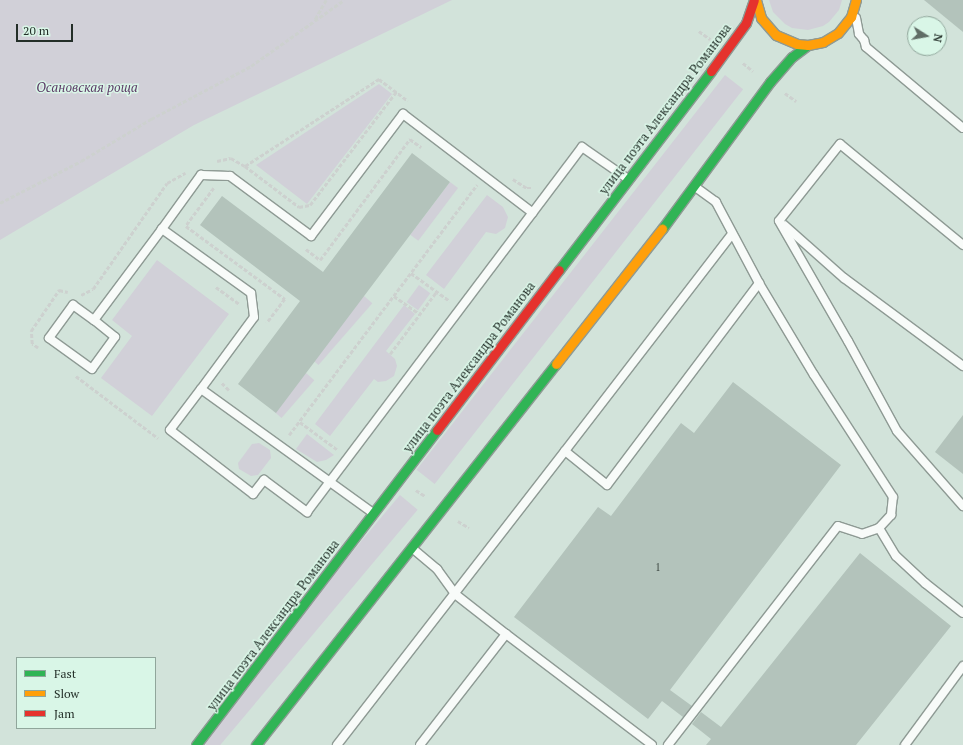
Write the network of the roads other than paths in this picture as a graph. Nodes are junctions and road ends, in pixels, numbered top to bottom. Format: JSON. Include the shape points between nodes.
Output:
{"nodes":[{"id":1,"x":755,"y":0,"type":"edge"},
{"id":2,"x":856,"y":4,"type":"edge"},
{"id":3,"x":830,"y":39,"type":"junction"},
{"id":4,"x":864,"y":40,"type":"junction"},
{"id":5,"x":808,"y":45,"type":"junction"},
{"id":6,"x":963,"y":128,"type":"edge"},
{"id":7,"x":628,"y":180,"type":"junction"},
{"id":8,"x":694,"y":186,"type":"junction"},
{"id":9,"x":533,"y":213,"type":"junction"},
{"id":10,"x":779,"y":221,"type":"junction"},
{"id":11,"x":162,"y":229,"type":"junction"},
{"id":12,"x":732,"y":234,"type":"junction"},
{"id":13,"x":963,"y":245,"type":"edge"},
{"id":14,"x":759,"y":283,"type":"junction"},
{"id":15,"x":94,"y":320,"type":"junction"},
{"id":16,"x":963,"y":366,"type":"edge"},
{"id":17,"x":201,"y":389,"type":"junction"},
{"id":18,"x":565,"y":451,"type":"junction"},
{"id":19,"x":329,"y":482,"type":"junction"},
{"id":20,"x":963,"y":506,"type":"edge"},
{"id":21,"x":374,"y":513,"type":"junction"},
{"id":22,"x":879,"y":528,"type":"junction"},
{"id":23,"x":412,"y":547,"type":"junction"},
{"id":24,"x":455,"y":594,"type":"junction"},
{"id":25,"x":963,"y":613,"type":"edge"},
{"id":26,"x":506,"y":634,"type":"junction"},
{"id":27,"x":963,"y":666,"type":"edge"},
{"id":28,"x":196,"y":745,"type":"edge"},
{"id":29,"x":256,"y":745,"type":"edge"},
{"id":30,"x":337,"y":745,"type":"edge"},
{"id":31,"x":420,"y":745,"type":"edge"},
{"id":32,"x":652,"y":745,"type":"edge"},
{"id":33,"x":668,"y":745,"type":"edge"},
{"id":34,"x":905,"y":745,"type":"edge"}],
"edges":[{"from":1,"to":5,"type":"main road","via":[[761,18],[776,36],[797,44]]},
{"from":1,"to":7,"type":"main road","name":"улица поэта Александра Романова","via":[[746,23]]},
{"from":2,"to":3,"type":"main road","via":[[846,26]]},
{"from":2,"to":4,"type":"lane","via":[[858,34]]},
{"from":3,"to":4,"type":"lane","via":[[847,36]]},
{"from":3,"to":5,"type":"main road"},
{"from":4,"to":6,"type":"lane","via":[[866,47]]},
{"from":5,"to":8,"type":"main road","via":[[792,57],[770,82]]},
{"from":7,"to":9,"type":"lane","via":[[582,147]]},
{"from":7,"to":21,"type":"main road","name":"улица поэта Александра Романова"},
{"from":8,"to":12,"type":"lane","via":[[716,202]]},
{"from":8,"to":23,"type":"main road"},
{"from":9,"to":11,"type":"lane","via":[[403,114],[311,236],[230,176],[201,176]]},
{"from":9,"to":19,"type":"lane"},
{"from":10,"to":13,"type":"lane","via":[[840,144]]},
{"from":10,"to":16,"type":"lane","via":[[844,278]]},
{"from":10,"to":20,"type":"lane","via":[[897,431]]},
{"from":11,"to":15,"type":"lane"},
{"from":11,"to":17,"type":"lane","via":[[252,293],[254,317]]},
{"from":12,"to":14,"type":"lane"},
{"from":12,"to":18,"type":"lane"},
{"from":14,"to":18,"type":"lane","via":[[607,485]]},
{"from":14,"to":22,"type":"lane","via":[[814,375],[893,497],[891,515]]},
{"from":15,"to":15,"type":"lane","via":[[73,305],[49,338],[92,369],[114,337]]},
{"from":17,"to":19,"type":"lane"},
{"from":17,"to":19,"type":"lane","via":[[170,430],[253,494],[264,480],[306,512]]},
{"from":18,"to":24,"type":"lane"},
{"from":19,"to":21,"type":"lane"},
{"from":21,"to":28,"type":"main road","name":"улица поэта Александра Романова"},
{"from":22,"to":25,"type":"lane","via":[[896,556]]},
{"from":22,"to":33,"type":"lane","via":[[862,534],[838,526]]},
{"from":23,"to":24,"type":"lane","via":[[437,569]]},
{"from":23,"to":29,"type":"main road"},
{"from":24,"to":26,"type":"lane"},
{"from":24,"to":30,"type":"lane"},
{"from":26,"to":31,"type":"lane"},
{"from":26,"to":32,"type":"lane"},
{"from":27,"to":34,"type":"lane"}]}
